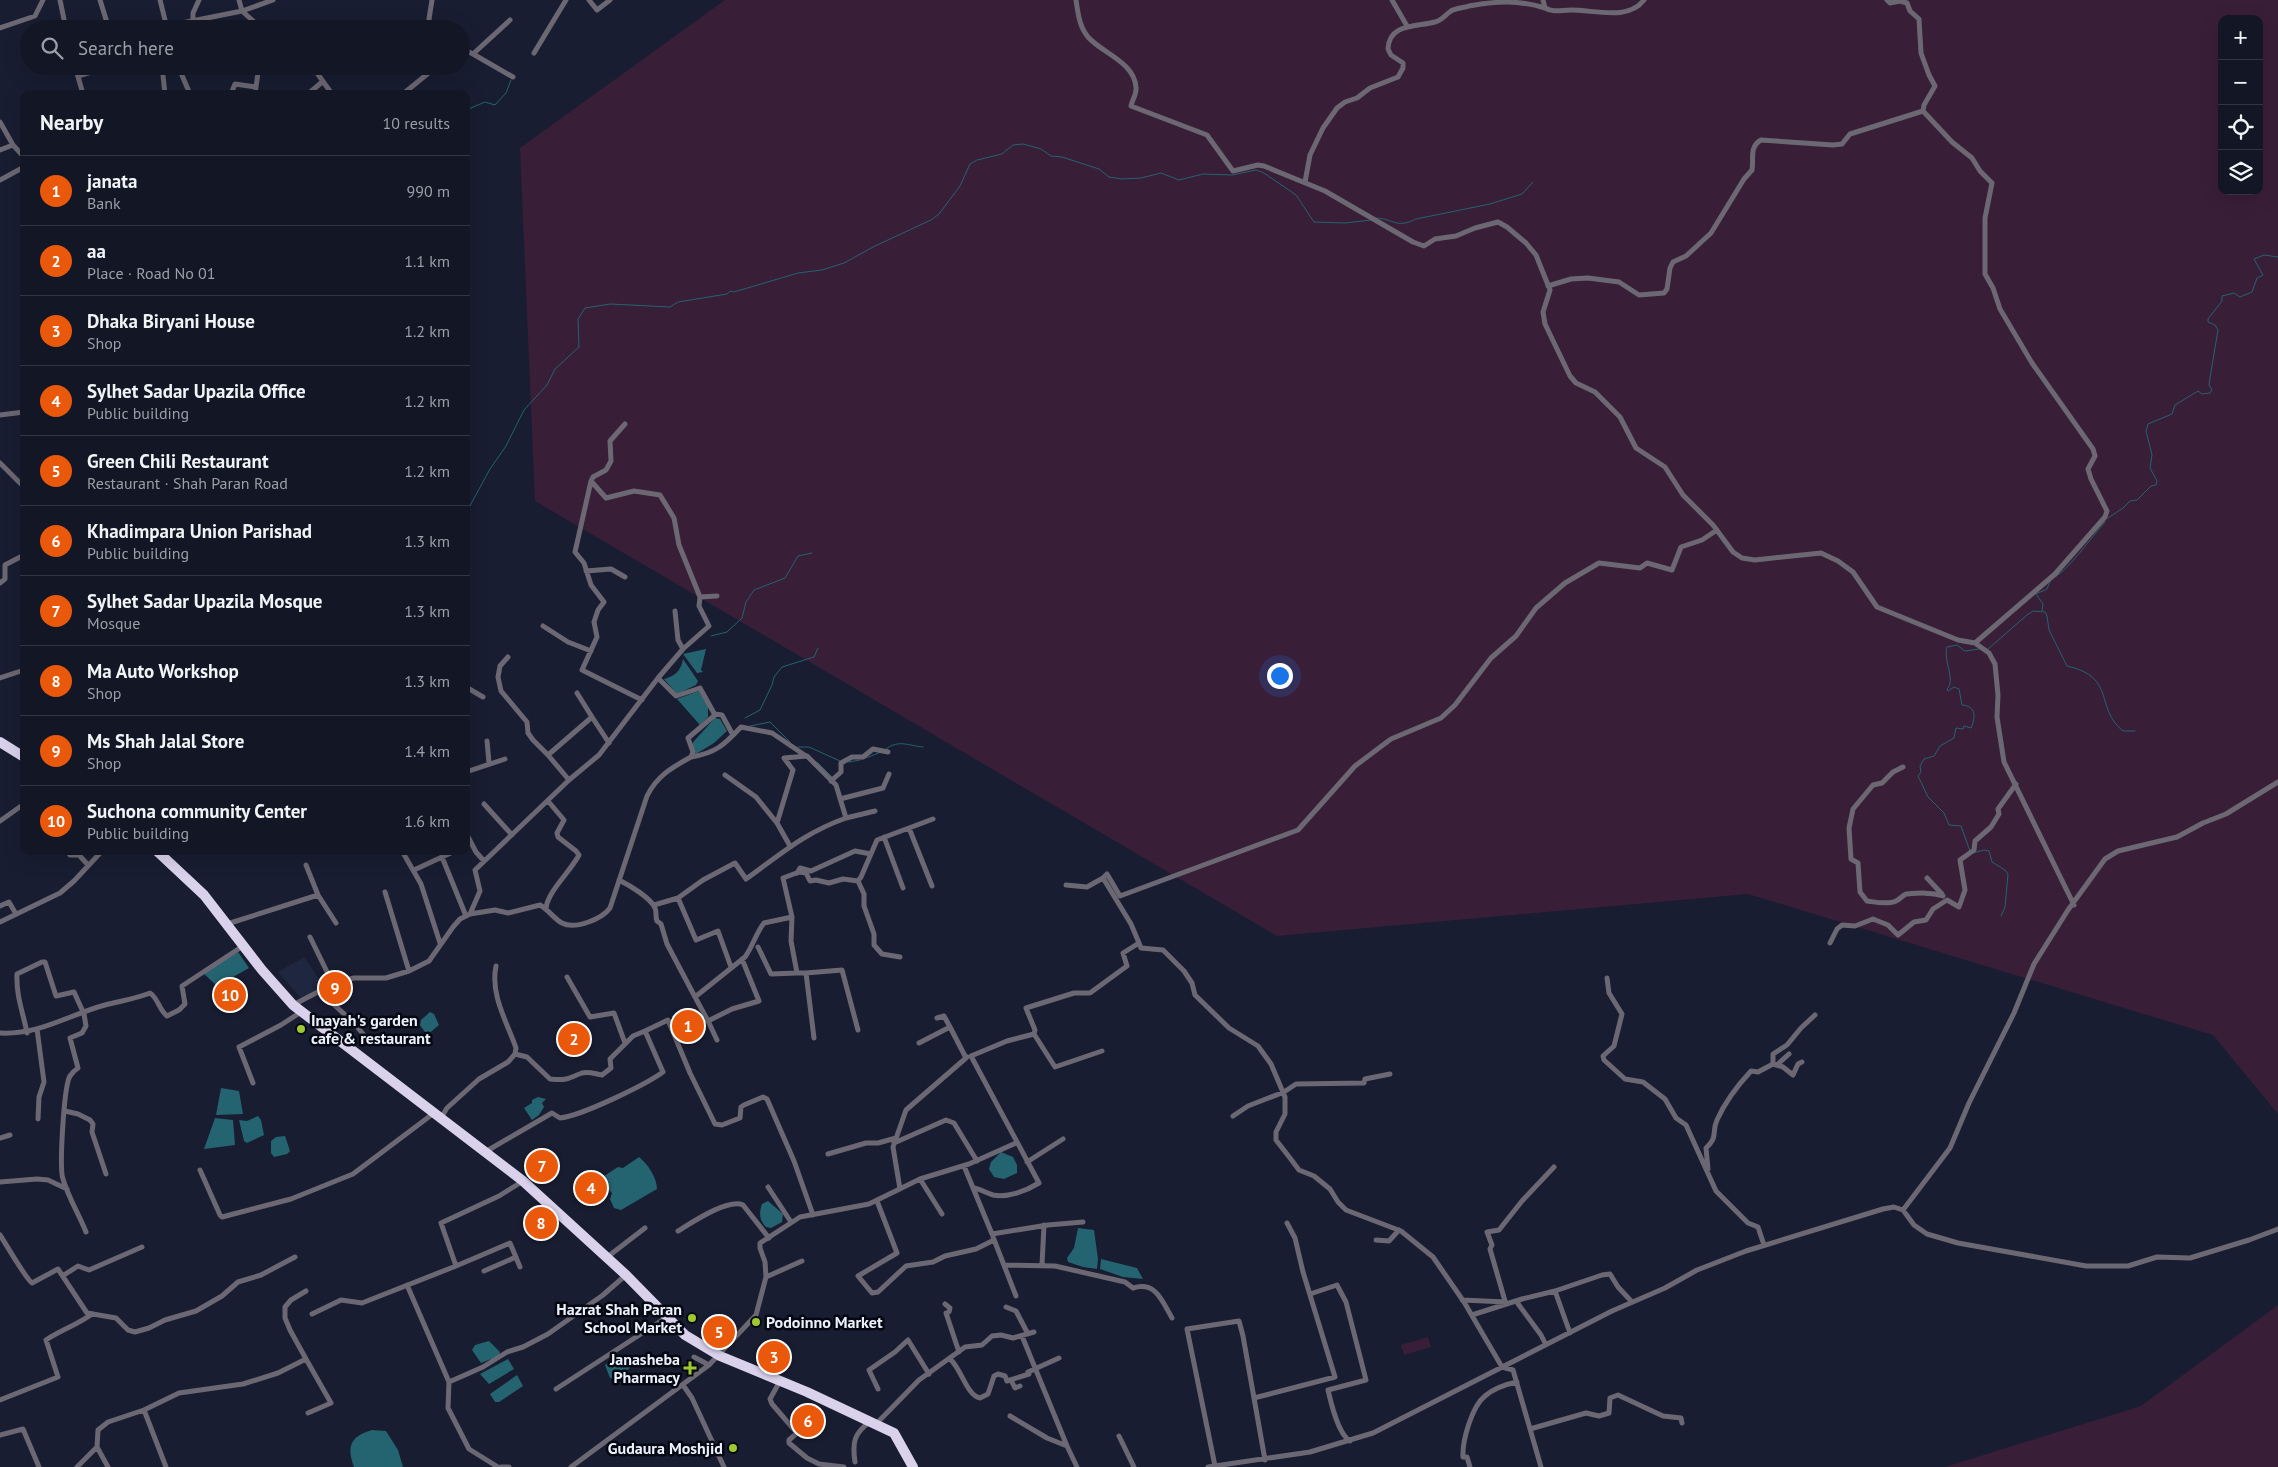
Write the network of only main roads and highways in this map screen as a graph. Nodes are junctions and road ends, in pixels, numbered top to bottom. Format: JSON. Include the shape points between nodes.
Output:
{"nodes":[{"id":1,"x":0,"y":742,"type":"edge"},
{"id":2,"x":20,"y":754,"type":"edge"},
{"id":3,"x":161,"y":855,"type":"edge"},
{"id":4,"x":913,"y":1467,"type":"edge"}],
"edges":[{"from":1,"to":2,"type":"highway"},
{"from":3,"to":4,"type":"highway","via":[[204,895],[297,1009],[523,1181],[626,1275],[684,1334],[720,1356],[894,1433]]}]}
